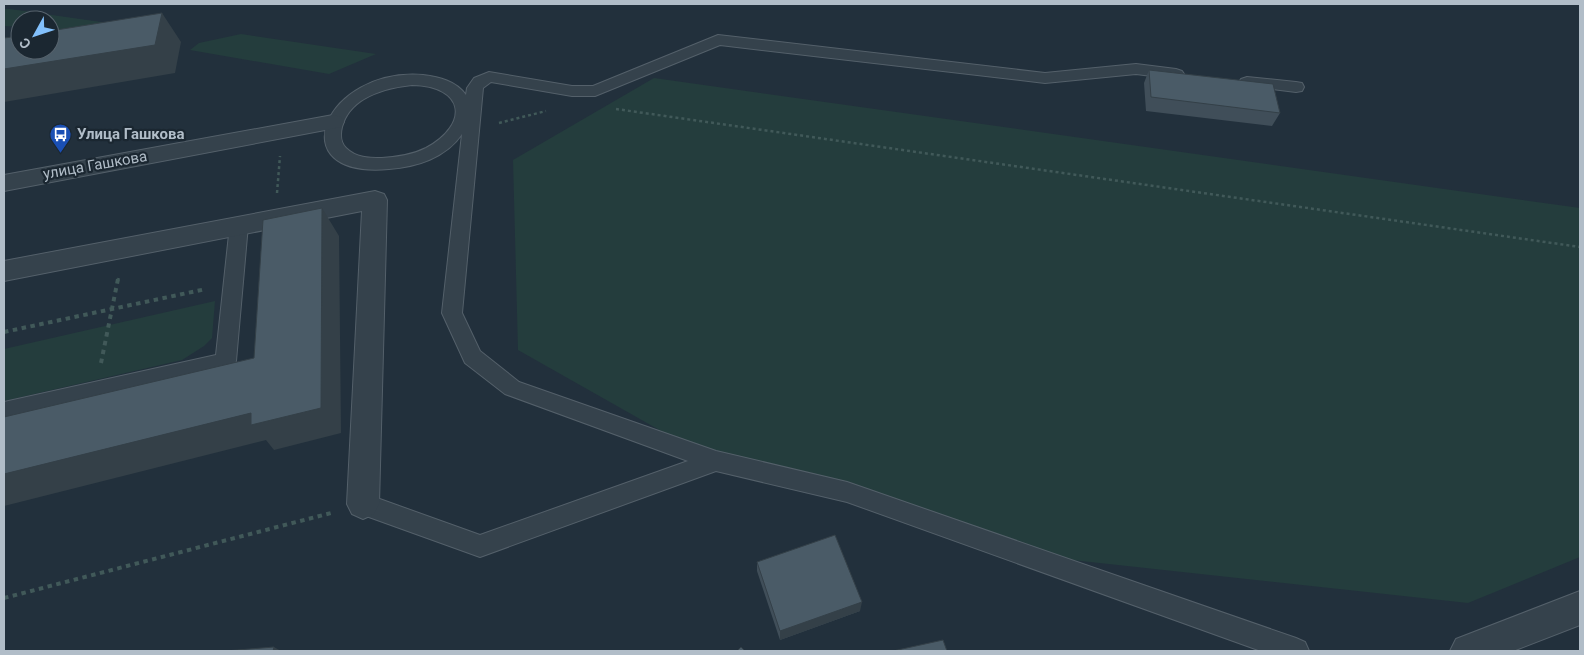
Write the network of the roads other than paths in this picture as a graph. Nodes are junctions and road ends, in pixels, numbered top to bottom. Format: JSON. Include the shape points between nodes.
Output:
{"nodes":[{"id":1,"x":1192,"y":75,"type":"edge"},
{"id":2,"x":1230,"y":80,"type":"edge"},
{"id":3,"x":1296,"y":87,"type":"dead end"},
{"id":4,"x":333,"y":122,"type":"junction"},
{"id":5,"x":4,"y":183,"type":"edge"},
{"id":6,"x":239,"y":225,"type":"junction"},
{"id":7,"x":4,"y":271,"type":"edge"},
{"id":8,"x":4,"y":411,"type":"edge"},
{"id":9,"x":716,"y":461,"type":"junction"},
{"id":10,"x":363,"y":504,"type":"joint"},
{"id":11,"x":1580,"y":608,"type":"edge"},
{"id":12,"x":1296,"y":651,"type":"edge"},
{"id":13,"x":1468,"y":651,"type":"edge"}],
"edges":[{"from":1,"to":9,"type":"lane","via":[[1136,69],[1045,78],[718,40],[595,91],[572,91],[489,77],[480,81],[475,88],[452,313],[472,358],[512,388]]},
{"from":2,"to":3,"type":"lane"},
{"from":4,"to":4,"type":"lane","via":[[330,135],[336,148],[349,158],[369,164],[392,164],[416,158],[454,135],[463,120],[464,106],[458,94],[446,86],[431,81],[392,82],[364,93],[342,109]]},
{"from":4,"to":5,"type":"street","name":"улица Гашкова"},
{"from":6,"to":7,"type":"street"},
{"from":6,"to":8,"type":"lane","via":[[226,360]]},
{"from":6,"to":10,"type":"street","via":[[375,200]]},
{"from":9,"to":10,"type":"lane","via":[[480,546]]},
{"from":9,"to":12,"type":"lane","via":[[847,492]]},
{"from":11,"to":13,"type":"street"}]}
